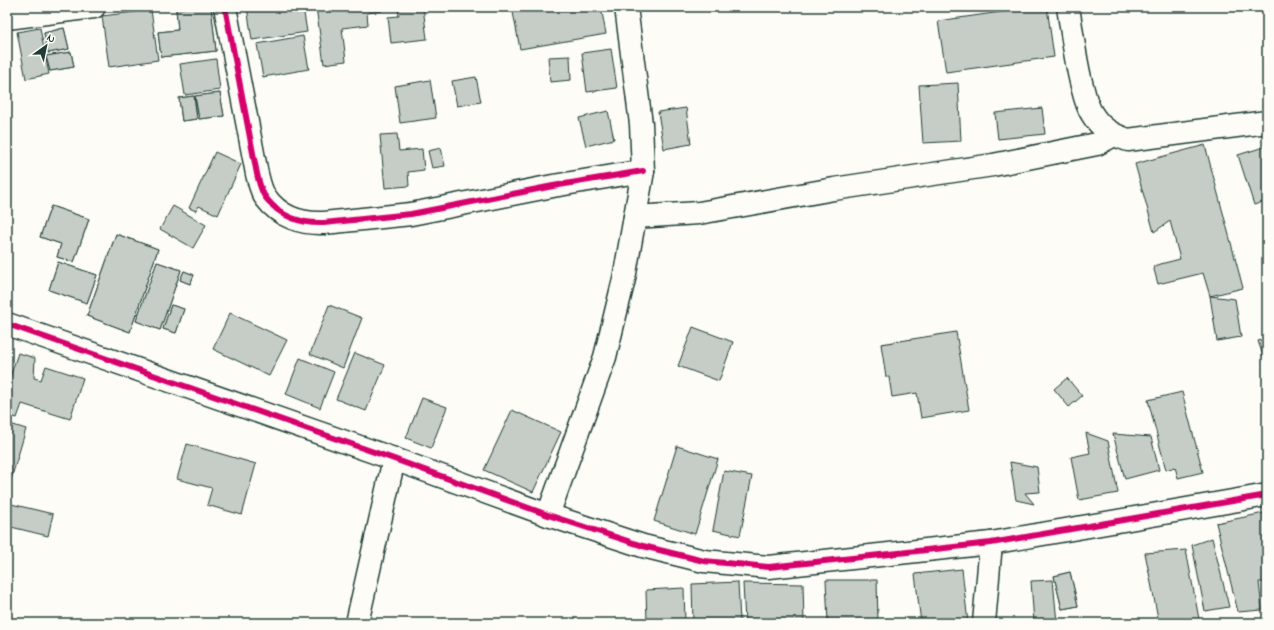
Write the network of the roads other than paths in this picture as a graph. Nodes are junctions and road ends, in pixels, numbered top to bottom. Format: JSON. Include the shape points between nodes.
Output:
{"nodes":[{"id":1,"x":94,"y":7,"type":"edge"},
{"id":2,"x":225,"y":7,"type":"edge"},
{"id":3,"x":626,"y":7,"type":"edge"},
{"id":4,"x":1068,"y":7,"type":"edge"},
{"id":5,"x":7,"y":18,"type":"edge"},
{"id":6,"x":1267,"y":122,"type":"edge"},
{"id":7,"x":1121,"y":138,"type":"junction"},
{"id":8,"x":643,"y":171,"type":"junction"},
{"id":9,"x":635,"y":217,"type":"junction"},
{"id":10,"x":7,"y":324,"type":"edge"},
{"id":11,"x":394,"y":459,"type":"junction"},
{"id":12,"x":1267,"y":495,"type":"edge"},
{"id":13,"x":548,"y":515,"type":"junction"},
{"id":14,"x":991,"y":542,"type":"junction"},
{"id":15,"x":357,"y":623,"type":"edge"},
{"id":16,"x":984,"y":623,"type":"edge"}],
"edges":[{"from":1,"to":5,"type":"street"},
{"from":2,"to":8,"type":"street","via":[[256,174],[265,197],[288,217],[300,222],[312,224],[411,214]]},
{"from":3,"to":8,"type":"street","via":[[641,124]]},
{"from":4,"to":7,"type":"street","via":[[1084,96],[1092,114],[1102,127]]},
{"from":6,"to":7,"type":"street"},
{"from":7,"to":9,"type":"street","via":[[993,165],[699,213]]},
{"from":8,"to":9,"type":"street"},
{"from":9,"to":13,"type":"street","via":[[624,279],[605,357]]},
{"from":10,"to":11,"type":"street"},
{"from":11,"to":13,"type":"street"},
{"from":11,"to":15,"type":"street"},
{"from":12,"to":14,"type":"street"},
{"from":13,"to":14,"type":"street","via":[[643,546],[704,560],[769,567]]},
{"from":14,"to":16,"type":"street"}]}
